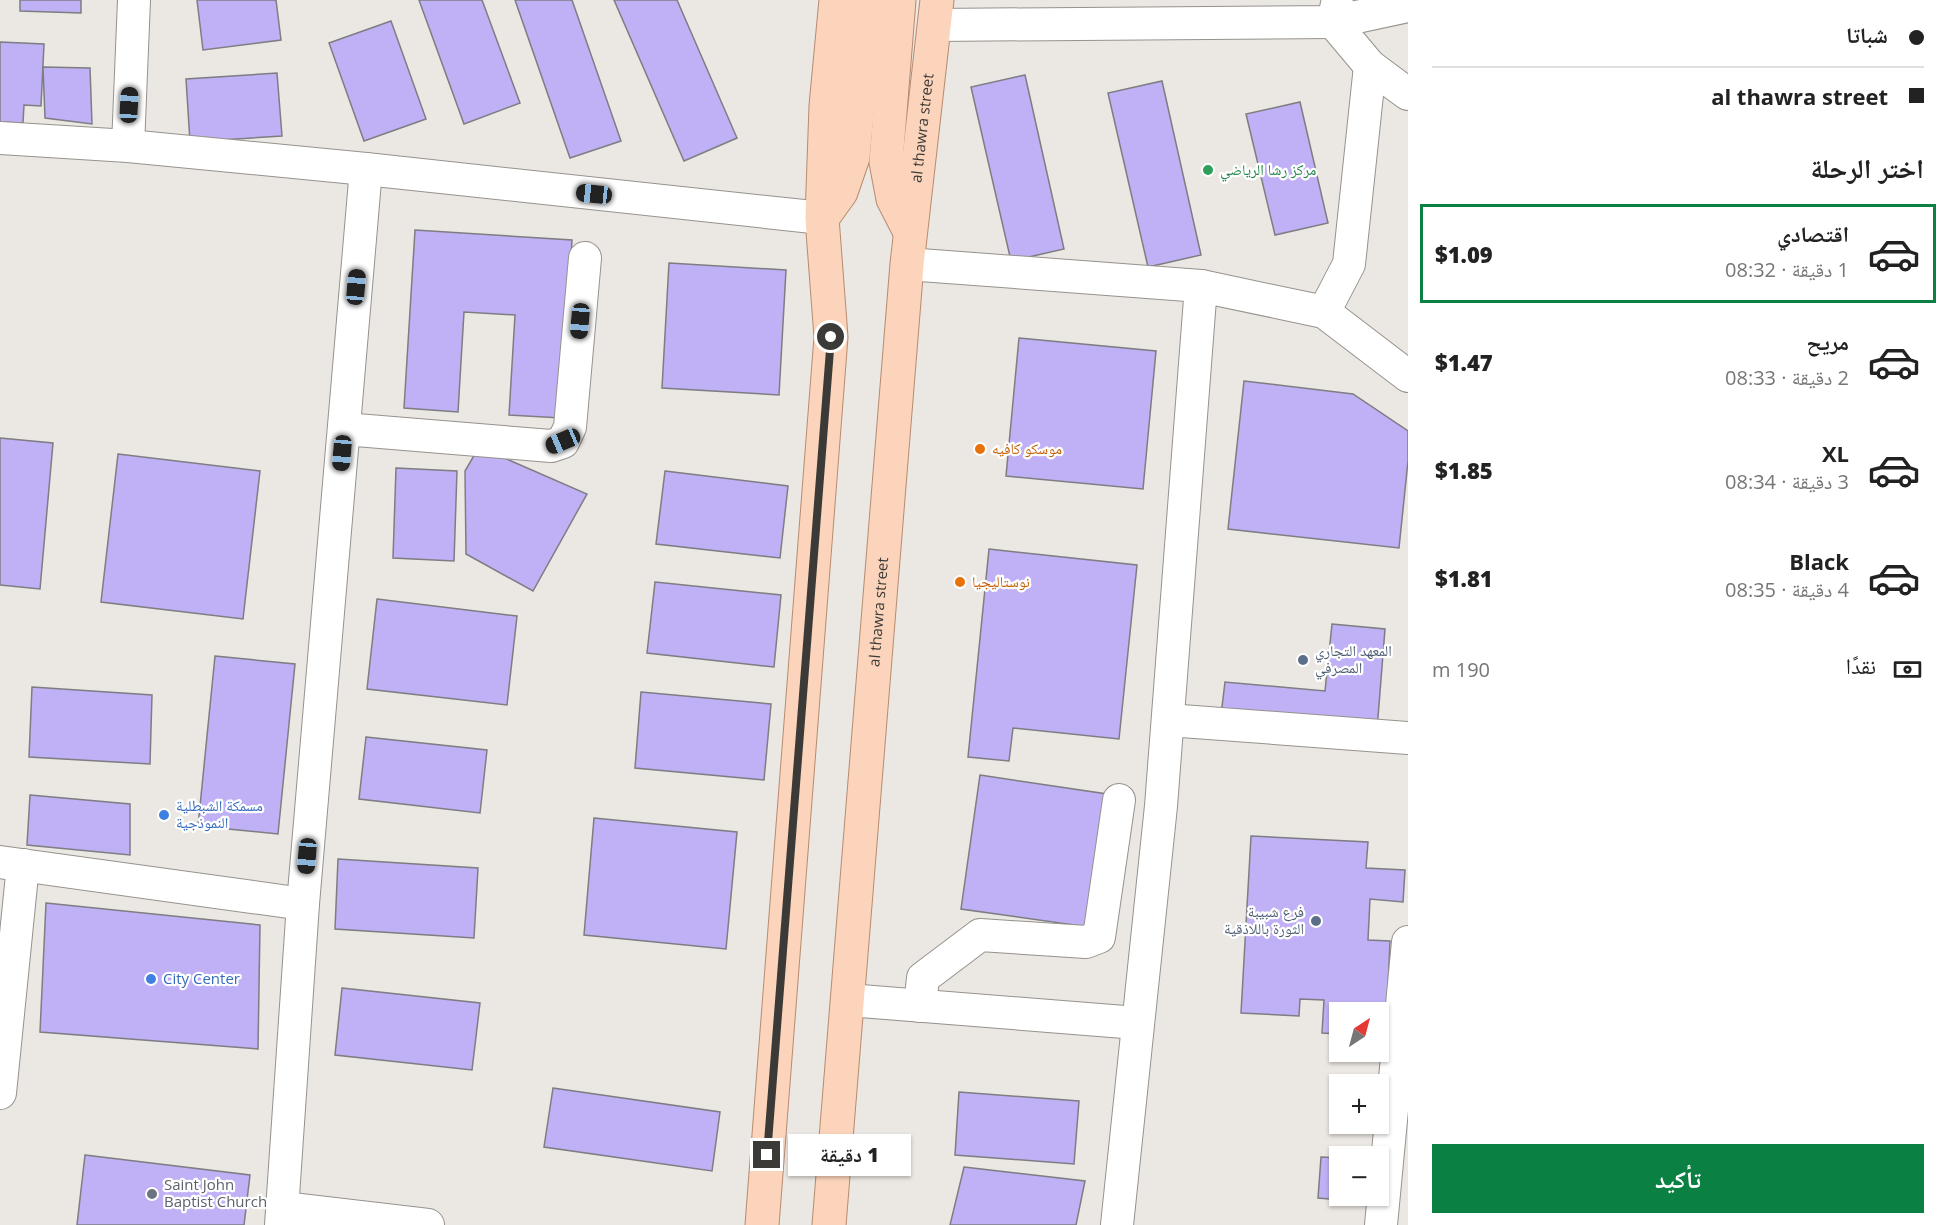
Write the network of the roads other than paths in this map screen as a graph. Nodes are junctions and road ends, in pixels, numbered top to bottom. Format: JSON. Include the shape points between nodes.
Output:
{"nodes":[{"id":1,"x":134,"y":0,"type":"edge"},
{"id":2,"x":836,"y":0,"type":"edge"},
{"id":3,"x":868,"y":0,"type":"edge"},
{"id":4,"x":899,"y":0,"type":"edge"},
{"id":5,"x":1408,"y":6,"type":"edge"},
{"id":6,"x":1335,"y":11,"type":"edge"},
{"id":7,"x":936,"y":13,"type":"edge"},
{"id":8,"x":1370,"y":66,"type":"junction"},
{"id":9,"x":1408,"y":94,"type":"edge"},
{"id":10,"x":0,"y":138,"type":"edge"},
{"id":11,"x":128,"y":146,"type":"junction"},
{"id":12,"x":366,"y":169,"type":"junction"},
{"id":13,"x":822,"y":218,"type":"junction"},
{"id":14,"x":910,"y":232,"type":"junction"},
{"id":15,"x":585,"y":258,"type":"dead end"},
{"id":16,"x":907,"y":264,"type":"junction"},
{"id":17,"x":1201,"y":286,"type":"junction"},
{"id":18,"x":1324,"y":312,"type":"junction"},
{"id":19,"x":1408,"y":376,"type":"edge"},
{"id":20,"x":344,"y":429,"type":"junction"},
{"id":21,"x":1168,"y":720,"type":"junction"},
{"id":22,"x":1408,"y":738,"type":"edge"},
{"id":23,"x":1119,"y":800,"type":"dead end"},
{"id":24,"x":12,"y":864,"type":"edge"},
{"id":25,"x":303,"y":904,"type":"junction"},
{"id":26,"x":1408,"y":942,"type":"edge"},
{"id":27,"x":848,"y":1000,"type":"junction"},
{"id":28,"x":920,"y":1006,"type":"junction"},
{"id":29,"x":1137,"y":1023,"type":"junction"},
{"id":30,"x":0,"y":1093,"type":"edge"},
{"id":31,"x":282,"y":1216,"type":"edge"},
{"id":32,"x":428,"y":1225,"type":"edge"},
{"id":33,"x":762,"y":1225,"type":"edge"},
{"id":34,"x":829,"y":1225,"type":"edge"},
{"id":35,"x":1117,"y":1225,"type":"edge"},
{"id":36,"x":1381,"y":1225,"type":"edge"}],
"edges":[{"from":1,"to":11,"type":"street"},
{"from":2,"to":13,"type":"main road","via":[[826,106]]},
{"from":3,"to":13,"type":"main road","via":[[853,157],[841,192]]},
{"from":4,"to":14,"type":"main road","via":[[886,162],[893,199]]},
{"from":5,"to":6,"type":"street"},
{"from":6,"to":7,"type":"street"},
{"from":6,"to":8,"type":"street"},
{"from":7,"to":14,"type":"main road","name":"al thawra street"},
{"from":8,"to":9,"type":"street"},
{"from":8,"to":18,"type":"street","via":[[1349,264]]},
{"from":10,"to":11,"type":"street"},
{"from":11,"to":12,"type":"street"},
{"from":12,"to":13,"type":"street"},
{"from":12,"to":20,"type":"street"},
{"from":13,"to":33,"type":"main road","via":[[831,337]]},
{"from":14,"to":16,"type":"main road","name":"al thawra street"},
{"from":15,"to":20,"type":"street","via":[[570,427],[563,441],[552,446]]},
{"from":16,"to":17,"type":"street"},
{"from":16,"to":27,"type":"main road","name":"al thawra street"},
{"from":17,"to":18,"type":"street"},
{"from":17,"to":21,"type":"street"},
{"from":18,"to":19,"type":"street"},
{"from":20,"to":25,"type":"street"},
{"from":21,"to":22,"type":"street"},
{"from":21,"to":29,"type":"street"},
{"from":23,"to":28,"type":"street","via":[[1099,937],[1086,942],[980,935],[923,978]]},
{"from":24,"to":25,"type":"street"},
{"from":24,"to":30,"type":"street"},
{"from":25,"to":31,"type":"street"},
{"from":26,"to":36,"type":"street"},
{"from":27,"to":28,"type":"street"},
{"from":27,"to":34,"type":"main road","name":"al thawra street"},
{"from":28,"to":29,"type":"street"},
{"from":29,"to":35,"type":"street"},
{"from":31,"to":32,"type":"street"}]}
